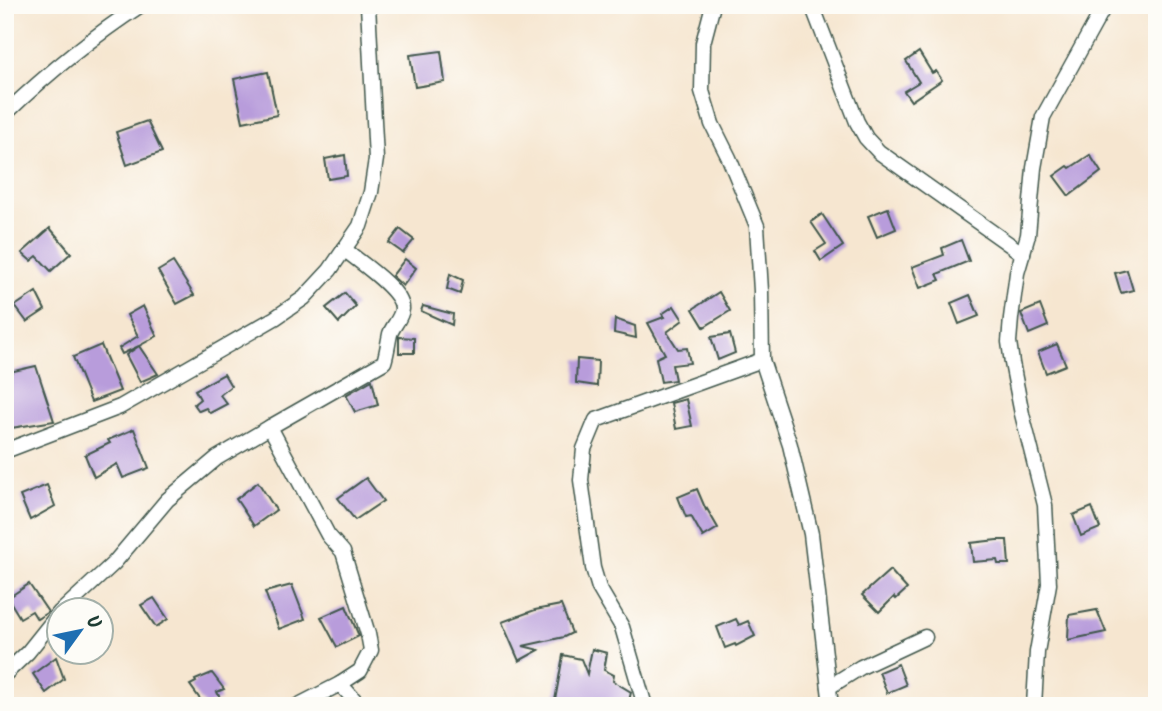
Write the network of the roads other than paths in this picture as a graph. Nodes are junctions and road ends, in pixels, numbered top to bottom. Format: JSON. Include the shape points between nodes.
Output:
{"nodes":[{"id":1,"x":141,"y":5,"type":"edge"},
{"id":2,"x":368,"y":5,"type":"edge"},
{"id":3,"x":713,"y":5,"type":"edge"},
{"id":4,"x":812,"y":5,"type":"edge"},
{"id":5,"x":1105,"y":5,"type":"edge"},
{"id":6,"x":5,"y":114,"type":"edge"},
{"id":7,"x":344,"y":249,"type":"junction"},
{"id":8,"x":1023,"y":254,"type":"junction"},
{"id":9,"x":762,"y":360,"type":"junction"},
{"id":10,"x":270,"y":427,"type":"junction"},
{"id":11,"x":5,"y":452,"type":"edge"},
{"id":12,"x":78,"y":596,"type":"edge"},
{"id":13,"x":46,"y":630,"type":"edge"},
{"id":14,"x":925,"y":638,"type":"dead end"},
{"id":15,"x":5,"y":674,"type":"edge"},
{"id":16,"x":340,"y":684,"type":"junction"},
{"id":17,"x":829,"y":687,"type":"junction"},
{"id":18,"x":297,"y":706,"type":"edge"},
{"id":19,"x":360,"y":706,"type":"edge"},
{"id":20,"x":645,"y":706,"type":"edge"},
{"id":21,"x":831,"y":706,"type":"edge"},
{"id":22,"x":1034,"y":706,"type":"edge"}],
"edges":[{"from":1,"to":6,"type":"street","via":[[95,35]]},
{"from":2,"to":7,"type":"street","via":[[376,159],[360,226]]},
{"from":3,"to":9,"type":"street","via":[[703,43],[702,91],[757,226]]},
{"from":4,"to":8,"type":"street","via":[[866,138],[879,152]]},
{"from":5,"to":8,"type":"street","via":[[1043,117]]},
{"from":7,"to":10,"type":"street","via":[[398,296],[402,306],[384,362]]},
{"from":7,"to":11,"type":"street","via":[[304,298],[275,318],[120,407]]},
{"from":8,"to":22,"type":"street","via":[[1015,282],[1009,342],[1021,414],[1045,505],[1049,584]]},
{"from":9,"to":17,"type":"street","via":[[790,446],[811,534]]},
{"from":9,"to":20,"type":"street","via":[[596,420],[588,436],[581,480],[595,578],[622,627]]},
{"from":10,"to":12,"type":"street","via":[[217,458],[167,500],[114,563]]},
{"from":10,"to":16,"type":"street","via":[[327,535],[343,552],[368,634],[371,650],[360,671]]},
{"from":13,"to":15,"type":"street"},
{"from":14,"to":17,"type":"street"},
{"from":16,"to":18,"type":"street"},
{"from":16,"to":19,"type":"street"},
{"from":17,"to":21,"type":"street"}]}
